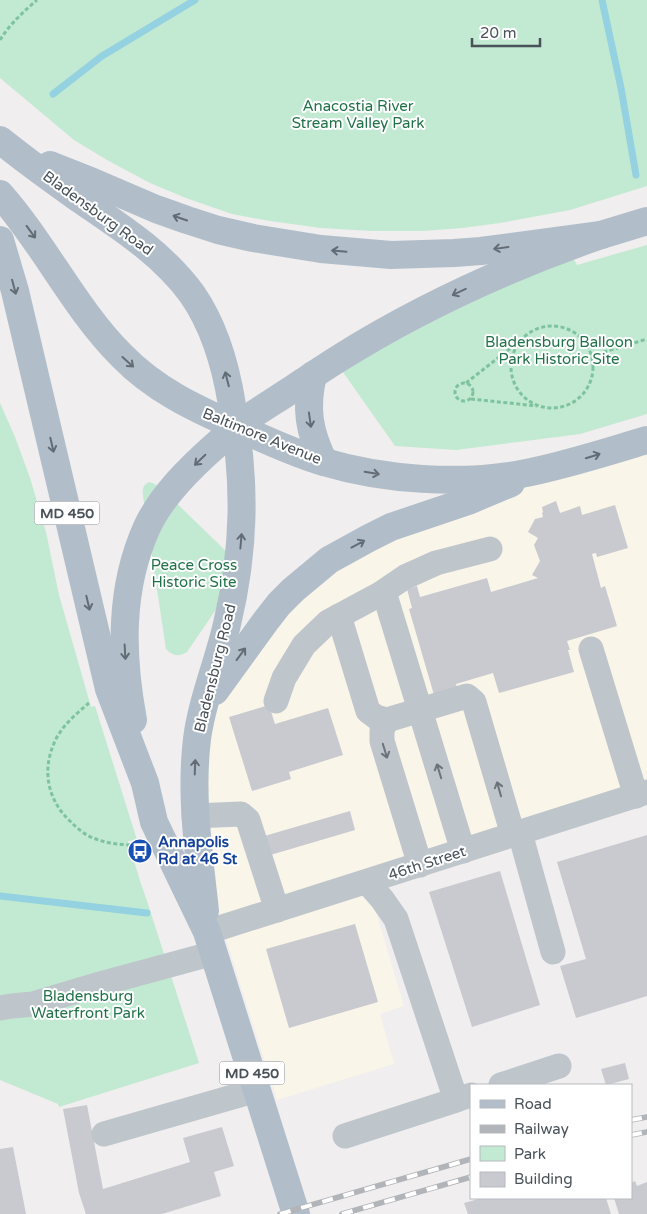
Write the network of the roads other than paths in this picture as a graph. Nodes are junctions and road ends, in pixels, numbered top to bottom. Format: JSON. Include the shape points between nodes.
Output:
{"nodes":[{"id":1,"x":7,"y":145,"type":"edge"},
{"id":2,"x":0,"y":194,"type":"edge"},
{"id":3,"x":647,"y":220,"type":"edge"},
{"id":4,"x":601,"y":235,"type":"junction"},
{"id":5,"x":0,"y":240,"type":"edge"},
{"id":6,"x":313,"y":375,"type":"junction"},
{"id":7,"x":236,"y":427,"type":"junction"},
{"id":8,"x":647,"y":440,"type":"edge"},
{"id":9,"x":324,"y":462,"type":"junction"},
{"id":10,"x":545,"y":468,"type":"junction"},
{"id":11,"x":490,"y":549,"type":"dead end"},
{"id":12,"x":384,"y":592,"type":"junction"},
{"id":13,"x":339,"y":616,"type":"junction"},
{"id":14,"x":591,"y":649,"type":"dead end"},
{"id":15,"x":276,"y":701,"type":"dead end"},
{"id":16,"x":202,"y":708,"type":"junction"},
{"id":17,"x":420,"y":710,"type":"junction"},
{"id":18,"x":387,"y":720,"type":"junction"},
{"id":19,"x":145,"y":783,"type":"junction"},
{"id":20,"x":642,"y":794,"type":"edge"},
{"id":21,"x":194,"y":816,"type":"junction"},
{"id":22,"x":517,"y":834,"type":"junction"},
{"id":23,"x":463,"y":851,"type":"junction"},
{"id":24,"x":420,"y":865,"type":"junction"},
{"id":25,"x":367,"y":882,"type":"junction"},
{"id":26,"x":277,"y":910,"type":"junction"},
{"id":27,"x":210,"y":943,"type":"junction"},
{"id":28,"x":553,"y":952,"type":"dead end"},
{"id":29,"x":0,"y":1008,"type":"edge"},
{"id":30,"x":559,"y":1066,"type":"dead end"},
{"id":31,"x":504,"y":1084,"type":"edge"},
{"id":32,"x":257,"y":1090,"type":"junction"},
{"id":33,"x":463,"y":1098,"type":"edge"},
{"id":34,"x":104,"y":1134,"type":"dead end"},
{"id":35,"x":344,"y":1136,"type":"dead end"},
{"id":36,"x":296,"y":1214,"type":"edge"}],
"edges":[{"from":4,"to":1,"type":"main road","one_way":true,"via":[[481,251],[391,255],[286,244],[218,230],[156,210]]},
{"from":7,"to":1,"type":"main road","name":"Bladensburg Road","number":"MD 450","one_way":true,"via":[[219,349],[192,294],[135,237]]},
{"from":2,"to":7,"type":"main road","name":"Baltimore Avenue","one_way":true,"via":[[35,238],[85,315],[123,358],[165,391]]},
{"from":3,"to":4,"type":"main road"},
{"from":4,"to":6,"type":"main road","one_way":true,"via":[[450,296],[372,338]]},
{"from":5,"to":19,"type":"main road","number":"MD 450","one_way":true,"via":[[16,291],[109,689]]},
{"from":6,"to":7,"type":"main road"},
{"from":6,"to":9,"type":"main road","one_way":true,"via":[[308,413],[312,436]]},
{"from":7,"to":9,"type":"main road","name":"Baltimore Avenue"},
{"from":16,"to":7,"type":"main road","name":"Bladensburg Road","number":"MD 450","one_way":true,"via":[[227,626],[239,562],[242,486]]},
{"from":7,"to":19,"type":"main road","one_way":true,"via":[[192,468],[160,505],[137,551],[131,574],[124,618],[125,659]]},
{"from":10,"to":8,"type":"main road","name":"Baltimore Avenue","one_way":true},
{"from":9,"to":10,"type":"main road","name":"Baltimore Avenue","one_way":true,"via":[[385,475],[442,479],[512,475]]},
{"from":16,"to":10,"type":"main road","one_way":true,"via":[[279,604],[330,560],[391,527],[468,501]]},
{"from":11,"to":12,"type":"street","via":[[436,563],[405,577]]},
{"from":12,"to":13,"type":"street"},
{"from":12,"to":17,"type":"street"},
{"from":13,"to":15,"type":"street","via":[[304,645],[284,678]]},
{"from":13,"to":18,"type":"street","via":[[368,711]]},
{"from":14,"to":20,"type":"street"},
{"from":21,"to":16,"type":"main road","name":"Bladensburg Road","number":"MD 450","one_way":true,"via":[[195,760]]},
{"from":17,"to":18,"type":"street"},
{"from":22,"to":17,"type":"street","one_way":true,"via":[[474,702],[467,696]]},
{"from":23,"to":17,"type":"street","one_way":true},
{"from":18,"to":24,"type":"street","one_way":true,"via":[[382,730],[382,741]]},
{"from":19,"to":27,"type":"main road","number":"MD 450","via":[[154,822]]},
{"from":20,"to":22,"type":"street","name":"46th Street"},
{"from":21,"to":26,"type":"street","via":[[241,814],[248,820]]},
{"from":21,"to":27,"type":"main road","name":"Bladensburg Road","number":"MD 450"},
{"from":22,"to":23,"type":"street","name":"46th Street"},
{"from":22,"to":28,"type":"street"},
{"from":23,"to":24,"type":"street","name":"46th Street"},
{"from":24,"to":25,"type":"street","name":"46th Street"},
{"from":25,"to":26,"type":"street","name":"46th Street"},
{"from":25,"to":33,"type":"street","via":[[396,919]]},
{"from":26,"to":27,"type":"street","name":"46th Street"},
{"from":27,"to":29,"type":"street","name":"46th Street","via":[[100,984],[32,1004]]},
{"from":27,"to":32,"type":"main road","number":"MD 450"},
{"from":30,"to":31,"type":"street"},
{"from":32,"to":34,"type":"street"},
{"from":32,"to":36,"type":"main road","number":"MD 450"},
{"from":33,"to":35,"type":"street"}]}
